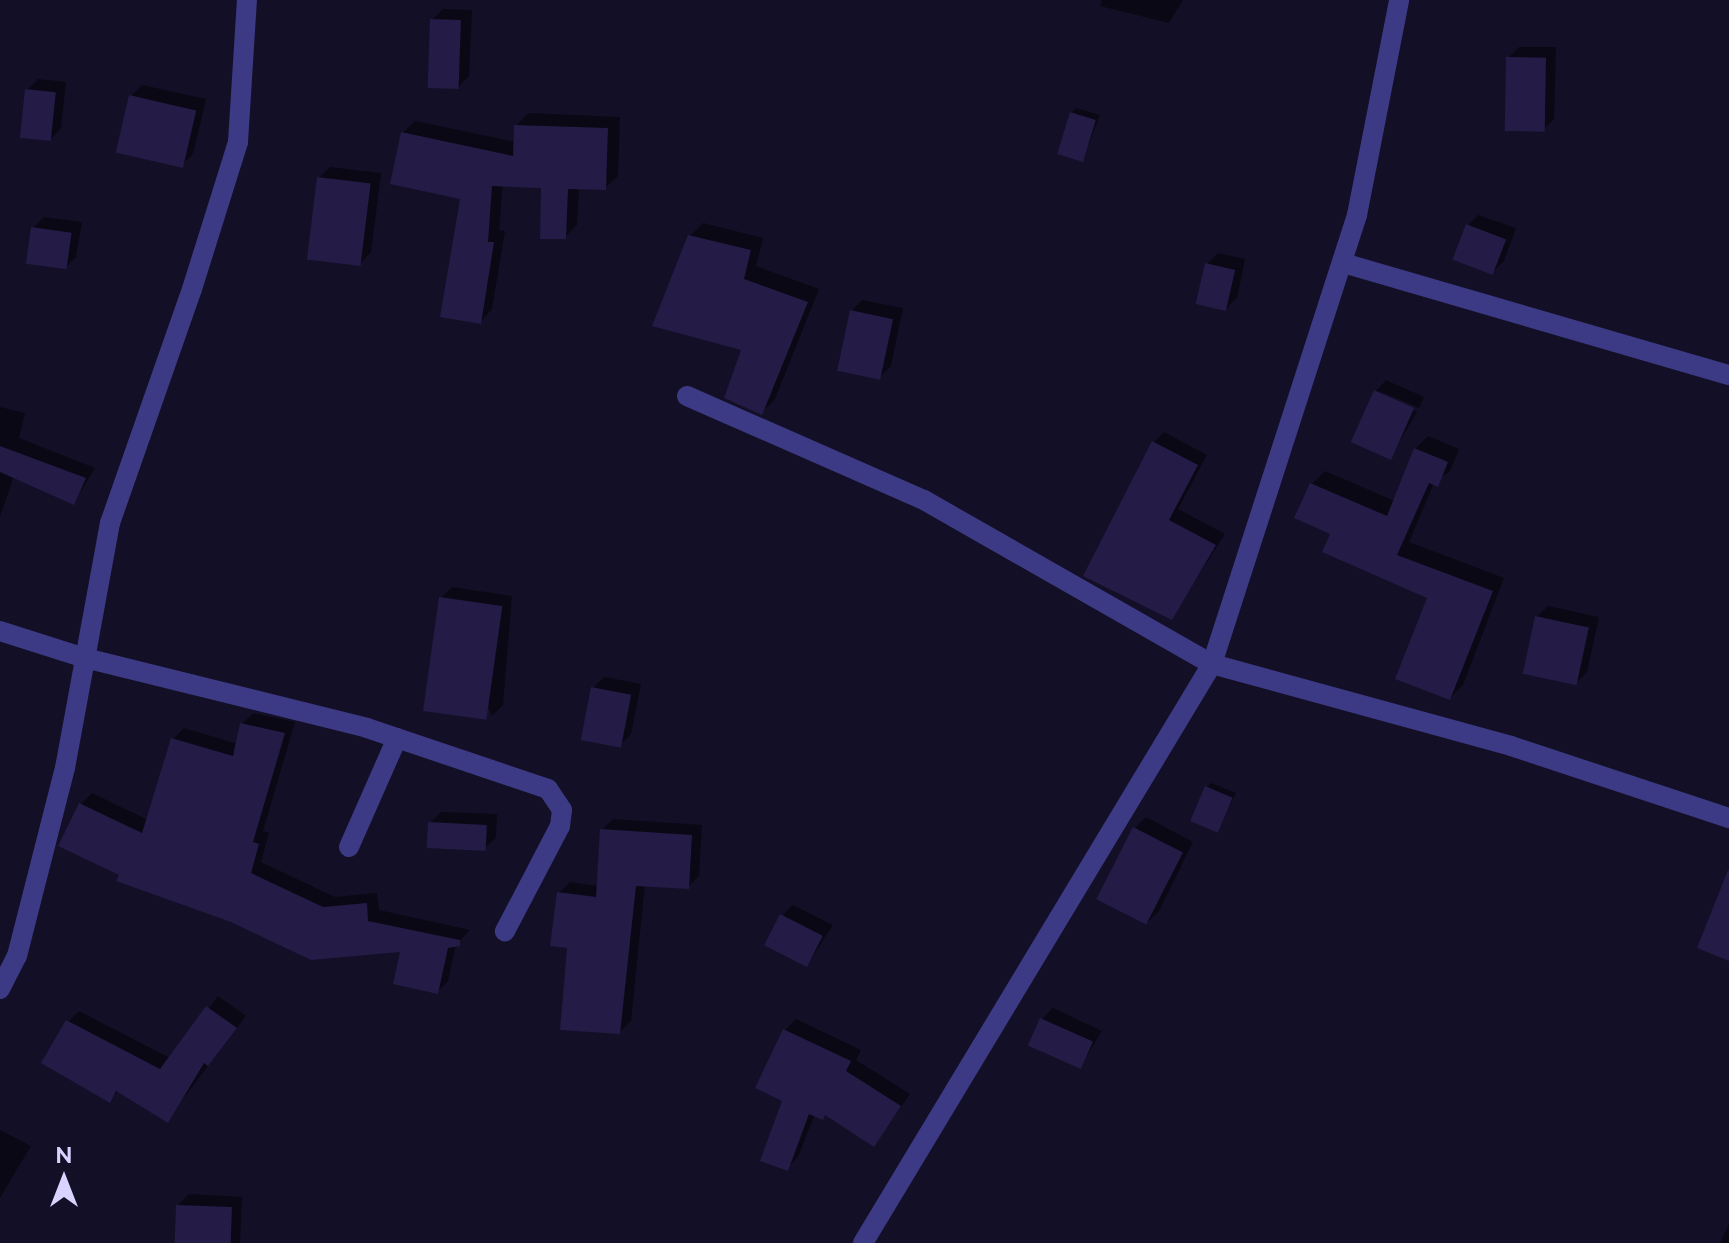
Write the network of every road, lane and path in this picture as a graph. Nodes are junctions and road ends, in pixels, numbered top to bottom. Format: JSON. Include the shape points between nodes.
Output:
{"nodes":[{"id":1,"x":247,"y":0,"type":"edge"},
{"id":2,"x":1399,"y":0,"type":"edge"},
{"id":3,"x":1343,"y":263,"type":"junction"},
{"id":4,"x":1729,"y":375,"type":"edge"},
{"id":5,"x":687,"y":396,"type":"dead end"},
{"id":6,"x":0,"y":631,"type":"edge"},
{"id":7,"x":85,"y":658,"type":"junction"},
{"id":8,"x":1212,"y":664,"type":"junction"},
{"id":9,"x":397,"y":738,"type":"junction"},
{"id":10,"x":1729,"y":818,"type":"edge"},
{"id":11,"x":349,"y":847,"type":"dead end"},
{"id":12,"x":505,"y":931,"type":"dead end"},
{"id":13,"x":0,"y":989,"type":"edge"},
{"id":14,"x":863,"y":1243,"type":"edge"}],
"edges":[{"from":1,"to":7,"type":"street","via":[[238,142],[110,523]]},
{"from":2,"to":3,"type":"street"},
{"from":3,"to":4,"type":"street"},
{"from":3,"to":8,"type":"street"},
{"from":5,"to":8,"type":"street","via":[[924,500]]},
{"from":6,"to":7,"type":"street"},
{"from":7,"to":9,"type":"street"},
{"from":7,"to":13,"type":"street","via":[[80,703],[34,891],[17,956]]},
{"from":8,"to":10,"type":"street","via":[[1511,746]]},
{"from":8,"to":14,"type":"street"},
{"from":9,"to":11,"type":"street"},
{"from":9,"to":12,"type":"street","via":[[532,781],[548,789],[562,810],[560,826]]}]}
